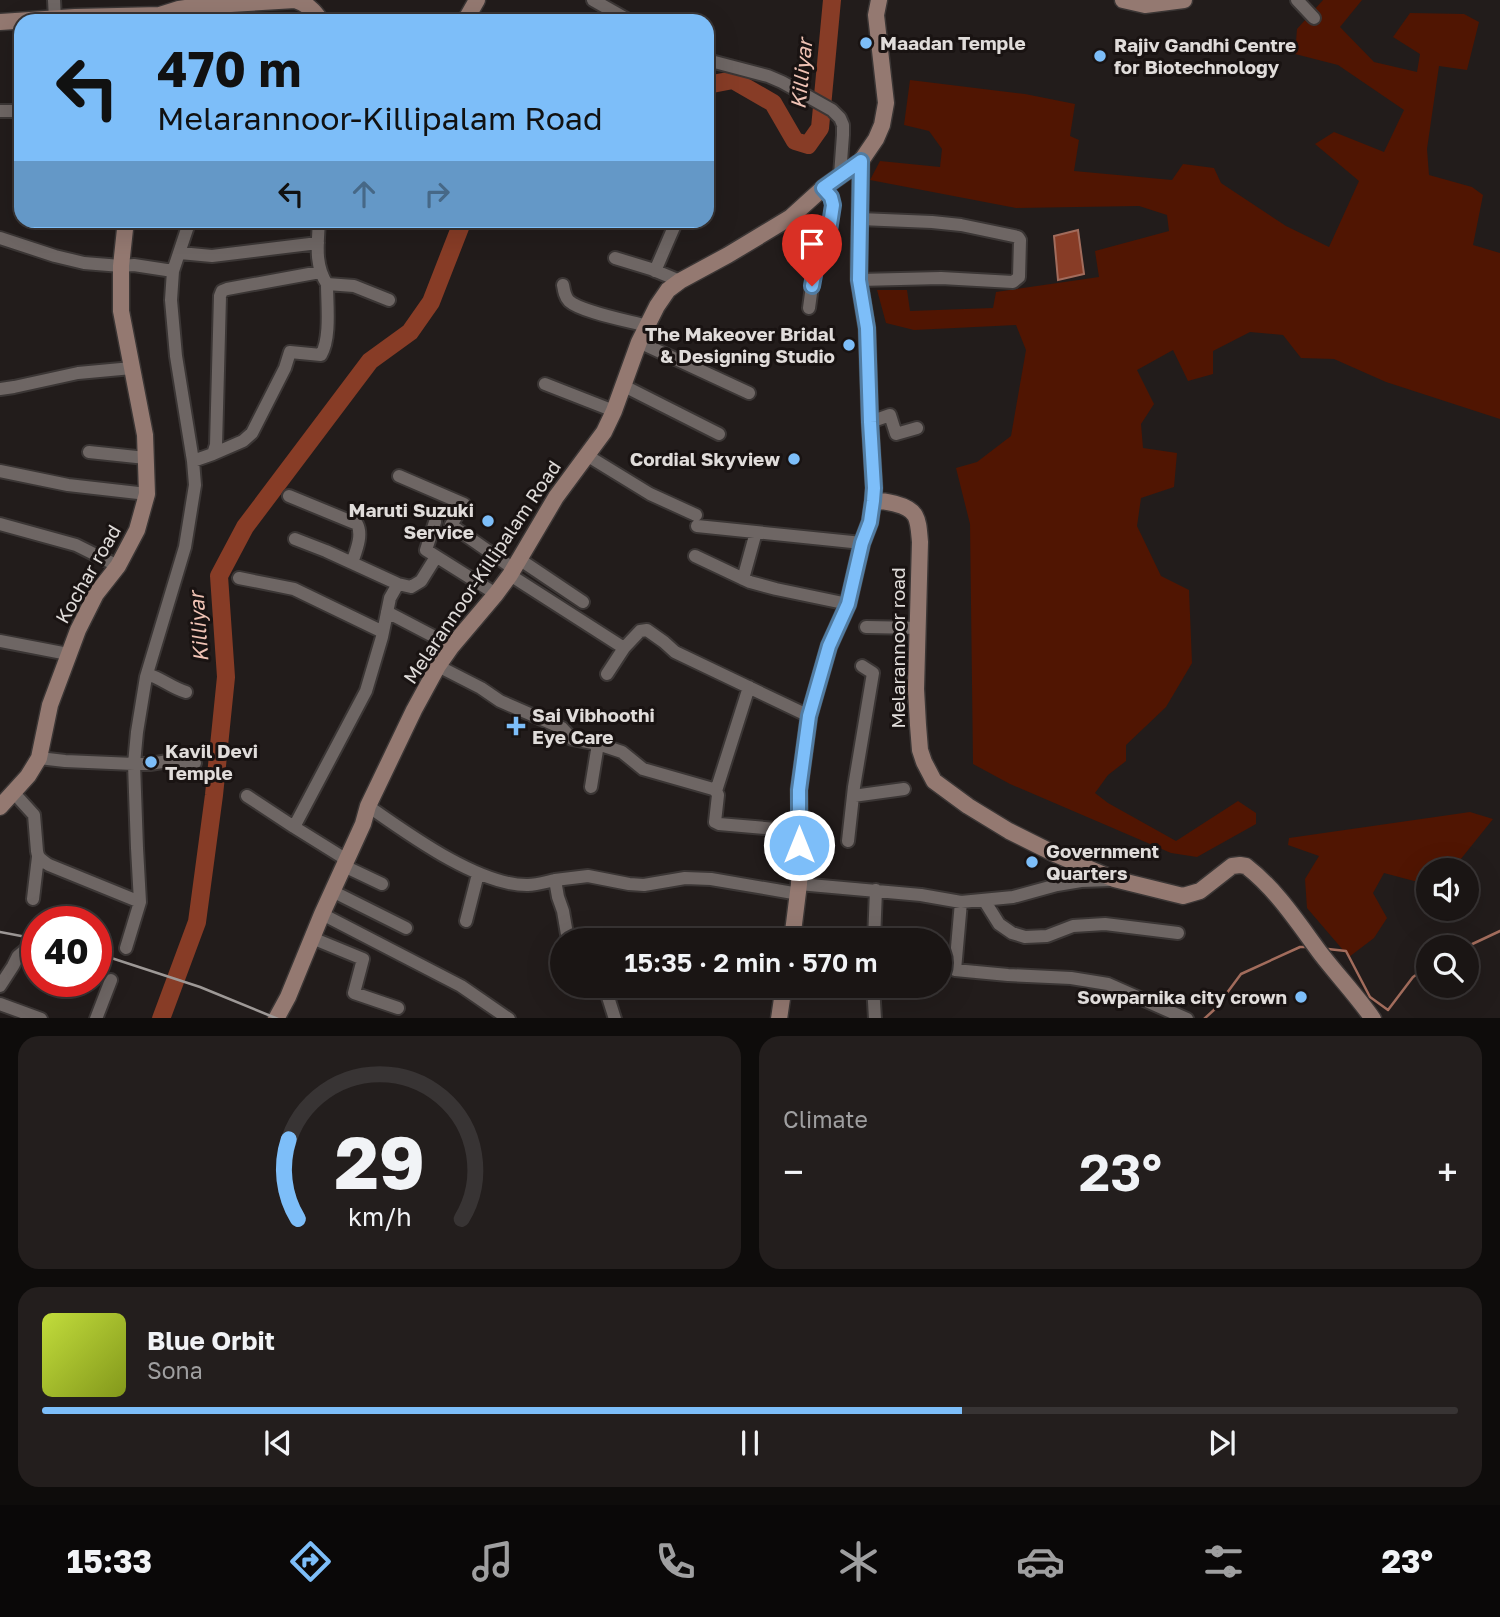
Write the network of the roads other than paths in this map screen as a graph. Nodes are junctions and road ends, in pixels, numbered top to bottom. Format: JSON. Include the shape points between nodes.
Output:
{"nodes":[{"id":1,"x":593,"y":0,"type":"edge"},
{"id":2,"x":878,"y":0,"type":"edge"},
{"id":3,"x":1123,"y":0,"type":"edge"},
{"id":4,"x":1184,"y":0,"type":"edge"},
{"id":5,"x":1297,"y":0,"type":"edge"},
{"id":6,"x":273,"y":1,"type":"edge"},
{"id":7,"x":178,"y":4,"type":"edge"},
{"id":8,"x":316,"y":14,"type":"edge"},
{"id":9,"x":618,"y":14,"type":"edge"},
{"id":10,"x":1314,"y":18,"type":"dead end"},
{"id":11,"x":714,"y":62,"type":"edge"},
{"id":12,"x":861,"y":161,"type":"junction"},
{"id":13,"x":840,"y":176,"type":"junction"},
{"id":14,"x":823,"y":188,"type":"junction"},
{"id":15,"x":791,"y":218,"type":"junction"},
{"id":16,"x":860,"y":219,"type":"junction"},
{"id":17,"x":126,"y":228,"type":"edge"},
{"id":18,"x":188,"y":228,"type":"edge"},
{"id":19,"x":319,"y":228,"type":"edge"},
{"id":20,"x":674,"y":228,"type":"edge"},
{"id":21,"x":821,"y":237,"type":"junction"},
{"id":22,"x":0,"y":238,"type":"edge"},
{"id":23,"x":318,"y":243,"type":"junction"},
{"id":24,"x":180,"y":253,"type":"junction"},
{"id":25,"x":615,"y":258,"type":"dead end"},
{"id":26,"x":121,"y":266,"type":"junction"},
{"id":27,"x":173,"y":271,"type":"junction"},
{"id":28,"x":655,"y":271,"type":"junction"},
{"id":29,"x":320,"y":272,"type":"junction"},
{"id":30,"x":859,"y":280,"type":"junction"},
{"id":31,"x":680,"y":281,"type":"junction"},
{"id":32,"x":327,"y":284,"type":"junction"},
{"id":33,"x":563,"y":285,"type":"dead end"},
{"id":34,"x":389,"y":300,"type":"dead end"},
{"id":35,"x":809,"y":308,"type":"dead end"},
{"id":36,"x":647,"y":326,"type":"junction"},
{"id":37,"x":639,"y":342,"type":"junction"},
{"id":38,"x":132,"y":368,"type":"junction"},
{"id":39,"x":545,"y":384,"type":"dead end"},
{"id":40,"x":624,"y":386,"type":"junction"},
{"id":41,"x":0,"y":389,"type":"edge"},
{"id":42,"x":749,"y":393,"type":"dead end"},
{"id":43,"x":614,"y":411,"type":"junction"},
{"id":44,"x":870,"y":422,"type":"junction"},
{"id":45,"x":917,"y":428,"type":"dead end"},
{"id":46,"x":719,"y":434,"type":"dead end"},
{"id":47,"x":89,"y":452,"type":"dead end"},
{"id":48,"x":214,"y":454,"type":"junction"},
{"id":49,"x":588,"y":456,"type":"junction"},
{"id":50,"x":146,"y":457,"type":"junction"},
{"id":51,"x":193,"y":461,"type":"junction"},
{"id":52,"x":0,"y":471,"type":"edge"},
{"id":53,"x":399,"y":476,"type":"dead end"},
{"id":54,"x":147,"y":494,"type":"junction"},
{"id":55,"x":289,"y":496,"type":"dead end"},
{"id":56,"x":873,"y":501,"type":"junction"},
{"id":57,"x":435,"y":522,"type":"dead end"},
{"id":58,"x":0,"y":524,"type":"edge"},
{"id":59,"x":756,"y":532,"type":"junction"},
{"id":60,"x":295,"y":539,"type":"dead end"},
{"id":61,"x":862,"y":543,"type":"junction"},
{"id":62,"x":695,"y":556,"type":"dead end"},
{"id":63,"x":436,"y":557,"type":"junction"},
{"id":64,"x":352,"y":563,"type":"junction"},
{"id":65,"x":118,"y":566,"type":"junction"},
{"id":66,"x":514,"y":568,"type":"junction"},
{"id":67,"x":239,"y":578,"type":"dead end"},
{"id":68,"x":743,"y":579,"type":"junction"},
{"id":69,"x":398,"y":584,"type":"junction"},
{"id":70,"x":496,"y":594,"type":"junction"},
{"id":71,"x":583,"y":602,"type":"dead end"},
{"id":72,"x":848,"y":604,"type":"junction"},
{"id":73,"x":387,"y":612,"type":"junction"},
{"id":74,"x":866,"y":627,"type":"dead end"},
{"id":75,"x":919,"y":628,"type":"junction"},
{"id":76,"x":383,"y":632,"type":"junction"},
{"id":77,"x":0,"y":641,"type":"edge"},
{"id":78,"x":452,"y":646,"type":"junction"},
{"id":79,"x":624,"y":648,"type":"junction"},
{"id":80,"x":68,"y":653,"type":"junction"},
{"id":81,"x":438,"y":666,"type":"junction"},
{"id":82,"x":862,"y":666,"type":"dead end"},
{"id":83,"x":147,"y":674,"type":"junction"},
{"id":84,"x":607,"y":674,"type":"dead end"},
{"id":85,"x":749,"y":687,"type":"junction"},
{"id":86,"x":186,"y":692,"type":"dead end"},
{"id":87,"x":809,"y":716,"type":"junction"},
{"id":88,"x":598,"y":744,"type":"junction"},
{"id":89,"x":39,"y":758,"type":"junction"},
{"id":90,"x":195,"y":763,"type":"dead end"},
{"id":91,"x":134,"y":764,"type":"junction"},
{"id":92,"x":591,"y":787,"type":"dead end"},
{"id":93,"x":904,"y":789,"type":"dead end"},
{"id":94,"x":716,"y":791,"type":"junction"},
{"id":95,"x":247,"y":796,"type":"dead end"},
{"id":96,"x":853,"y":796,"type":"junction"},
{"id":97,"x":5,"y":800,"type":"edge"},
{"id":98,"x":368,"y":806,"type":"junction"},
{"id":99,"x":294,"y":827,"type":"junction"},
{"id":100,"x":800,"y":831,"type":"junction"},
{"id":101,"x":848,"y":841,"type":"dead end"},
{"id":102,"x":38,"y":857,"type":"junction"},
{"id":103,"x":346,"y":863,"type":"junction"},
{"id":104,"x":478,"y":874,"type":"junction"},
{"id":105,"x":1114,"y":879,"type":"junction"},
{"id":106,"x":555,"y":880,"type":"junction"},
{"id":107,"x":382,"y":884,"type":"dead end"},
{"id":108,"x":799,"y":889,"type":"junction"},
{"id":109,"x":876,"y":890,"type":"junction"},
{"id":110,"x":332,"y":891,"type":"junction"},
{"id":111,"x":33,"y":899,"type":"dead end"},
{"id":112,"x":984,"y":900,"type":"junction"},
{"id":113,"x":140,"y":902,"type":"junction"},
{"id":114,"x":961,"y":902,"type":"junction"},
{"id":115,"x":322,"y":914,"type":"junction"},
{"id":116,"x":466,"y":921,"type":"dead end"},
{"id":117,"x":406,"y":928,"type":"dead end"},
{"id":118,"x":566,"y":928,"type":"edge"},
{"id":119,"x":794,"y":928,"type":"edge"},
{"id":120,"x":874,"y":928,"type":"edge"},
{"id":121,"x":1178,"y":933,"type":"dead end"},
{"id":122,"x":312,"y":938,"type":"junction"},
{"id":123,"x":126,"y":948,"type":"dead end"},
{"id":124,"x":21,"y":954,"type":"edge"},
{"id":125,"x":0,"y":986,"type":"edge"},
{"id":126,"x":104,"y":997,"type":"edge"},
{"id":127,"x":608,"y":998,"type":"edge"},
{"id":128,"x":782,"y":998,"type":"edge"},
{"id":129,"x":874,"y":998,"type":"edge"},
{"id":130,"x":0,"y":1004,"type":"edge"},
{"id":131,"x":398,"y":1008,"type":"dead end"},
{"id":132,"x":1370,"y":1017,"type":"edge"},
{"id":133,"x":41,"y":1018,"type":"edge"},
{"id":134,"x":96,"y":1018,"type":"edge"},
{"id":135,"x":276,"y":1018,"type":"edge"},
{"id":136,"x":509,"y":1018,"type":"edge"},
{"id":137,"x":615,"y":1018,"type":"edge"},
{"id":138,"x":779,"y":1018,"type":"edge"},
{"id":139,"x":875,"y":1018,"type":"edge"},
{"id":140,"x":1187,"y":1018,"type":"edge"}],
"edges":[{"from":1,"to":9,"type":"street"},
{"from":2,"to":12,"type":"street","via":[[886,103],[876,139]]},
{"from":3,"to":4,"type":"street","via":[[1145,5]]},
{"from":5,"to":10,"type":"street"},
{"from":6,"to":7,"type":"street"},
{"from":6,"to":8,"type":"street","via":[[305,3]]},
{"from":11,"to":13,"type":"street","via":[[768,76],[832,110],[843,125]]},
{"from":12,"to":13,"type":"street","name":"Melarannoor-Killipalam Road"},
{"from":12,"to":16,"type":"street"},
{"from":13,"to":14,"type":"street","name":"Melarannoor-Killipalam Road"},
{"from":14,"to":15,"type":"street","name":"Melarannoor-Killipalam Road"},
{"from":14,"to":21,"type":"street","via":[[833,205],[828,237]]},
{"from":15,"to":21,"type":"street"},
{"from":15,"to":31,"type":"street","name":"Melarannoor-Killipalam Road"},
{"from":16,"to":30,"type":"street"},
{"from":16,"to":30,"type":"street","via":[[961,225],[1020,240],[1019,277],[1013,282]]},
{"from":17,"to":26,"type":"street","name":"Kochar road"},
{"from":18,"to":24,"type":"street"},
{"from":19,"to":23,"type":"street"},
{"from":20,"to":28,"type":"street"},
{"from":21,"to":35,"type":"street"},
{"from":22,"to":26,"type":"street","via":[[84,263]]},
{"from":23,"to":24,"type":"street","via":[[212,256]]},
{"from":23,"to":29,"type":"street"},
{"from":24,"to":27,"type":"street"},
{"from":25,"to":28,"type":"street"},
{"from":26,"to":27,"type":"street"},
{"from":26,"to":38,"type":"street","name":"Kochar road","via":[[121,311]]},
{"from":27,"to":51,"type":"street","via":[[176,356]]},
{"from":28,"to":31,"type":"street"},
{"from":29,"to":32,"type":"street"},
{"from":29,"to":48,"type":"street","via":[[222,292]]},
{"from":30,"to":44,"type":"street","via":[[867,328]]},
{"from":31,"to":36,"type":"street","name":"Melarannoor-Killipalam Road","via":[[668,290]]},
{"from":32,"to":34,"type":"street","via":[[354,286]]},
{"from":32,"to":48,"type":"street","via":[[326,338],[321,355],[290,352],[252,433]]},
{"from":33,"to":36,"type":"street","via":[[571,303]]},
{"from":36,"to":37,"type":"street","name":"Melarannoor-Killipalam Road"},
{"from":37,"to":40,"type":"street","name":"Melarannoor-Killipalam Road"},
{"from":37,"to":42,"type":"street"},
{"from":38,"to":41,"type":"street","via":[[78,373]]},
{"from":38,"to":50,"type":"street","name":"Kochar road"},
{"from":39,"to":43,"type":"street"},
{"from":40,"to":43,"type":"street","name":"Melarannoor-Killipalam Road"},
{"from":40,"to":46,"type":"street"},
{"from":43,"to":49,"type":"street","name":"Melarannoor-Killipalam Road"},
{"from":44,"to":45,"type":"street","via":[[890,415],[896,434]]},
{"from":44,"to":56,"type":"street"},
{"from":47,"to":50,"type":"street"},
{"from":48,"to":51,"type":"street"},
{"from":49,"to":59,"type":"street","via":[[696,520]]},
{"from":49,"to":66,"type":"street","name":"Melarannoor-Killipalam Road","via":[[556,497]]},
{"from":50,"to":54,"type":"street","name":"Kochar road"},
{"from":51,"to":83,"type":"street","via":[[195,485],[185,547]]},
{"from":52,"to":54,"type":"street"},
{"from":53,"to":66,"type":"street","via":[[464,504],[451,524]]},
{"from":54,"to":65,"type":"street","name":"Kochar road","via":[[137,530]]},
{"from":55,"to":64,"type":"street","via":[[357,524]]},
{"from":56,"to":61,"type":"street"},
{"from":56,"to":75,"type":"street","name":"Melarannoor road","via":[[908,507],[915,513],[920,542]]},
{"from":57,"to":63,"type":"street","via":[[426,548]]},
{"from":58,"to":65,"type":"street","via":[[76,545]]},
{"from":59,"to":61,"type":"street"},
{"from":59,"to":68,"type":"street"},
{"from":60,"to":64,"type":"street"},
{"from":61,"to":72,"type":"street"},
{"from":62,"to":68,"type":"street"},
{"from":63,"to":69,"type":"street","via":[[416,586]]},
{"from":63,"to":70,"type":"street"},
{"from":64,"to":69,"type":"street"},
{"from":65,"to":80,"type":"street","name":"Kochar road","via":[[96,594]]},
{"from":66,"to":70,"type":"street","name":"Melarannoor-Killipalam Road"},
{"from":66,"to":71,"type":"street"},
{"from":66,"to":79,"type":"street"},
{"from":67,"to":76,"type":"street","via":[[294,589]]},
{"from":68,"to":72,"type":"street"},
{"from":69,"to":73,"type":"street"},
{"from":70,"to":78,"type":"street","name":"Melarannoor-Killipalam Road"},
{"from":72,"to":87,"type":"street","via":[[829,646]]},
{"from":73,"to":76,"type":"street"},
{"from":73,"to":78,"type":"street"},
{"from":74,"to":75,"type":"street"},
{"from":75,"to":105,"type":"street","name":"Melarannoor road","via":[[920,750],[934,781],[1009,831]]},
{"from":76,"to":99,"type":"street","via":[[366,691]]},
{"from":77,"to":80,"type":"street"},
{"from":78,"to":81,"type":"street","name":"Melarannoor-Killipalam Road"},
{"from":79,"to":84,"type":"street"},
{"from":79,"to":85,"type":"street","via":[[640,631],[647,630],[675,652]]},
{"from":80,"to":89,"type":"street","name":"Kochar road","via":[[50,705]]},
{"from":81,"to":88,"type":"street","via":[[500,701],[562,728],[572,739]]},
{"from":81,"to":98,"type":"street","name":"Melarannoor-Killipalam Road"},
{"from":82,"to":96,"type":"street","via":[[873,673]]},
{"from":83,"to":86,"type":"street"},
{"from":83,"to":91,"type":"street"},
{"from":85,"to":87,"type":"street"},
{"from":85,"to":94,"type":"street"},
{"from":87,"to":100,"type":"street","via":[[799,790]]},
{"from":88,"to":92,"type":"street"},
{"from":88,"to":94,"type":"street","via":[[622,752],[643,769]]},
{"from":89,"to":91,"type":"street"},
{"from":89,"to":97,"type":"street","name":"Kochar road","via":[[29,776]]},
{"from":90,"to":91,"type":"street"},
{"from":91,"to":113,"type":"street"},
{"from":93,"to":96,"type":"street"},
{"from":94,"to":100,"type":"street","via":[[715,822],[719,824]]},
{"from":95,"to":99,"type":"street"},
{"from":96,"to":101,"type":"street"},
{"from":97,"to":102,"type":"street","via":[[34,815]]},
{"from":98,"to":103,"type":"street","name":"Melarannoor-Killipalam Road"},
{"from":98,"to":104,"type":"street"},
{"from":99,"to":103,"type":"street"},
{"from":100,"to":108,"type":"street"},
{"from":102,"to":111,"type":"street"},
{"from":102,"to":113,"type":"street"},
{"from":103,"to":107,"type":"street"},
{"from":103,"to":110,"type":"street","name":"Melarannoor-Killipalam Road"},
{"from":104,"to":106,"type":"street","via":[[528,885]]},
{"from":104,"to":116,"type":"street"},
{"from":105,"to":112,"type":"street"},
{"from":105,"to":132,"type":"street","name":"Melarannoor road","via":[[1183,896],[1200,891],[1232,866],[1246,866],[1283,902]]},
{"from":106,"to":108,"type":"street","via":[[588,876],[645,885],[685,878]]},
{"from":106,"to":118,"type":"street"},
{"from":108,"to":109,"type":"street"},
{"from":108,"to":119,"type":"street"},
{"from":109,"to":114,"type":"street"},
{"from":109,"to":120,"type":"street"},
{"from":110,"to":115,"type":"street","name":"Melarannoor-Killipalam Road"},
{"from":110,"to":117,"type":"street"},
{"from":112,"to":114,"type":"street"},
{"from":112,"to":121,"type":"street","via":[[999,924],[1024,937],[1046,936],[1073,926],[1105,925]]},
{"from":113,"to":123,"type":"street"},
{"from":114,"to":140,"type":"street","via":[[955,970],[1108,984]]},
{"from":115,"to":122,"type":"street","name":"Melarannoor-Killipalam Road"},
{"from":115,"to":136,"type":"street","via":[[461,986]]},
{"from":122,"to":131,"type":"street","via":[[363,959],[354,993]]},
{"from":122,"to":135,"type":"street","name":"Melarannoor-Killipalam Road"},
{"from":124,"to":125,"type":"street"},
{"from":126,"to":134,"type":"street"},
{"from":127,"to":137,"type":"street"},
{"from":128,"to":138,"type":"street"},
{"from":129,"to":139,"type":"street"},
{"from":130,"to":133,"type":"street"}]}
